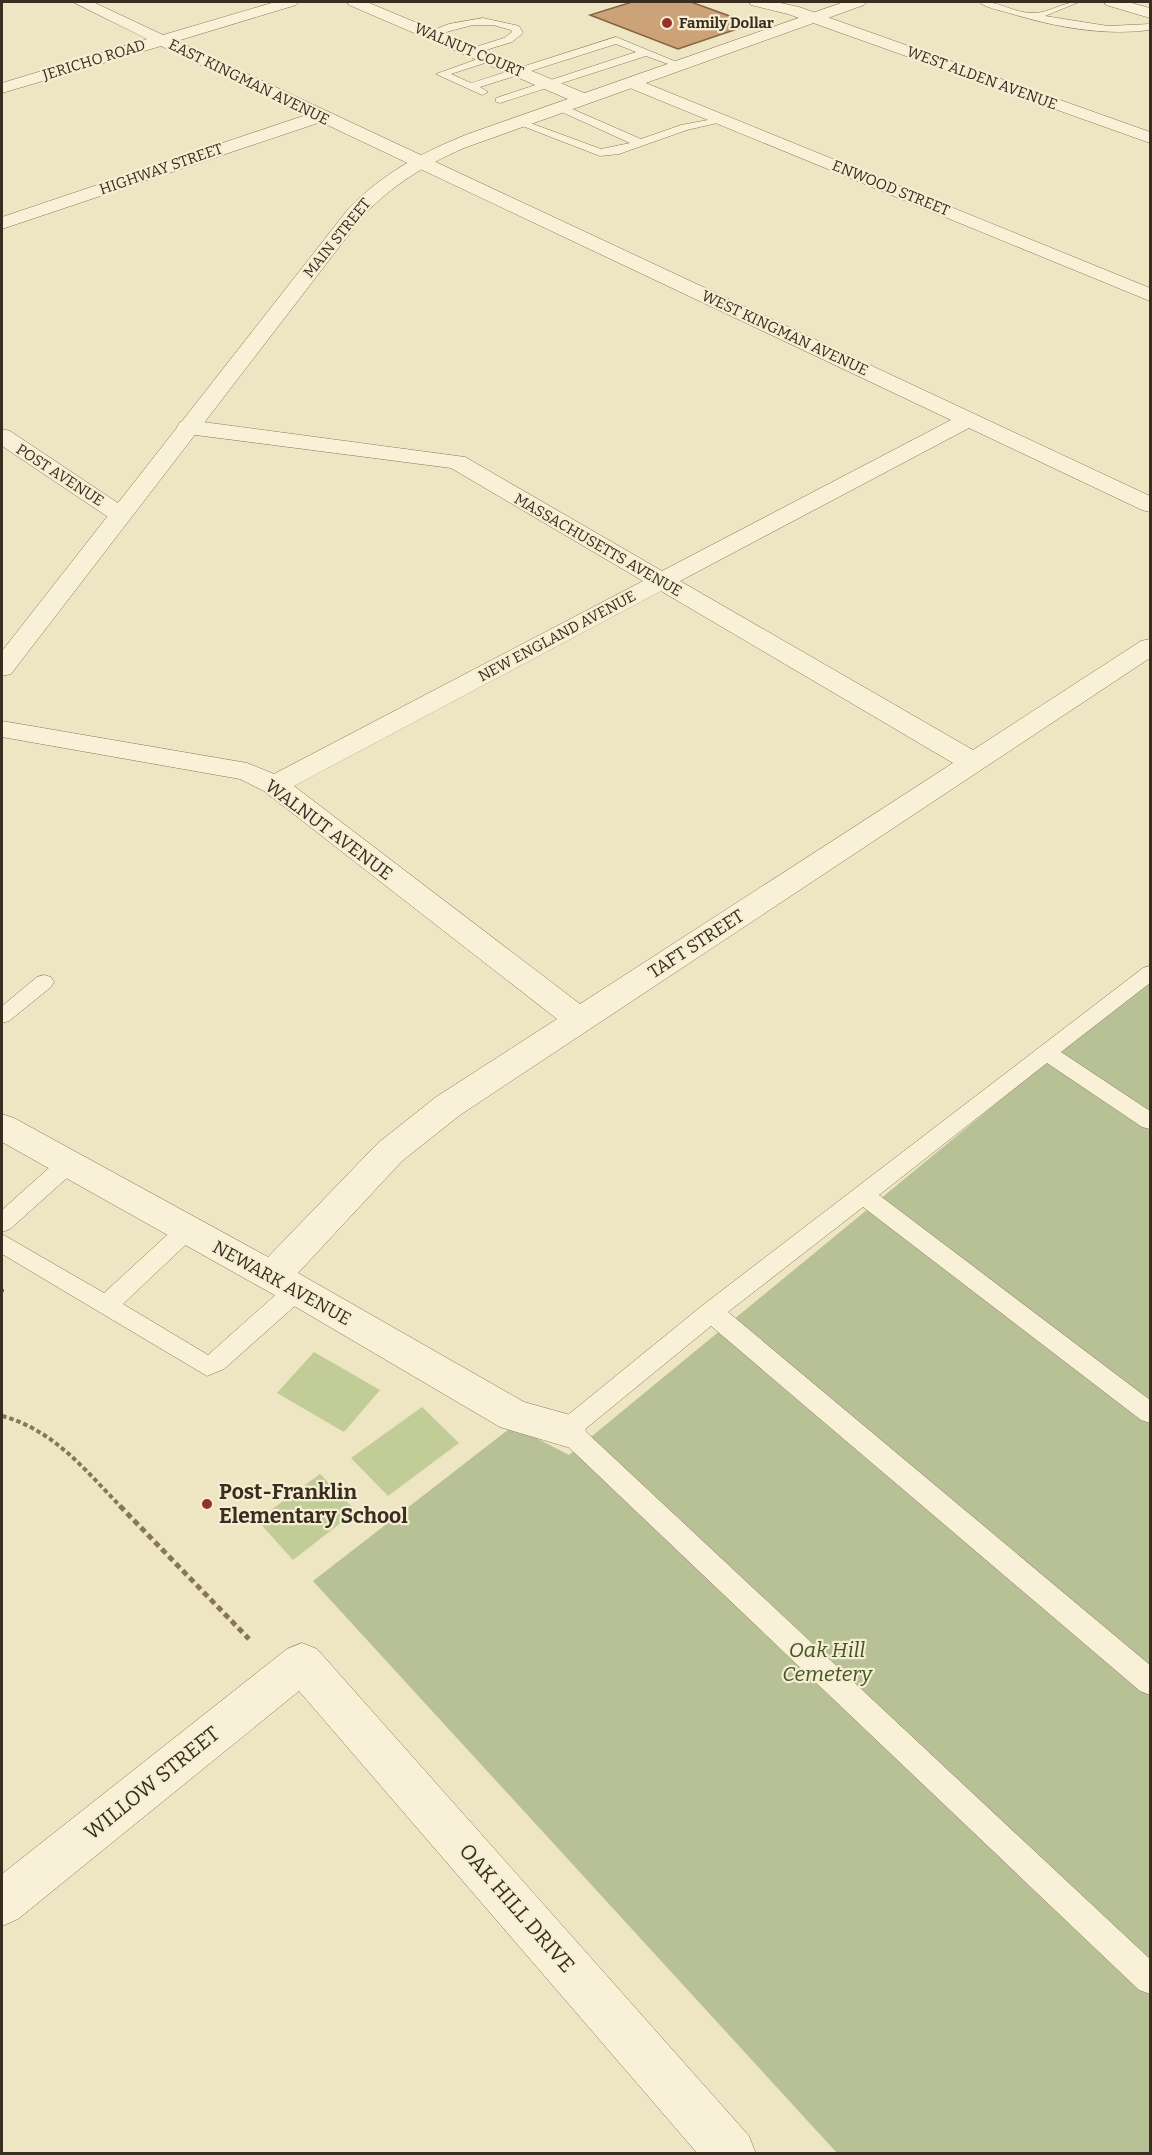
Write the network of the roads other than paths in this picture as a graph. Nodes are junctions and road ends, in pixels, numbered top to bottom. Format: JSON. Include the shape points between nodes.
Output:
{"nodes":[{"id":1,"x":81,"y":2,"type":"edge"},
{"id":2,"x":290,"y":2,"type":"edge"},
{"id":3,"x":355,"y":2,"type":"edge"},
{"id":4,"x":757,"y":2,"type":"edge"},
{"id":5,"x":858,"y":2,"type":"edge"},
{"id":6,"x":984,"y":2,"type":"edge"},
{"id":7,"x":1074,"y":2,"type":"edge"},
{"id":8,"x":1112,"y":2,"type":"edge"},
{"id":9,"x":1150,"y":13,"type":"edge"},
{"id":10,"x":1034,"y":17,"type":"junction"},
{"id":11,"x":813,"y":18,"type":"junction"},
{"id":12,"x":1150,"y":27,"type":"edge"},
{"id":13,"x":431,"y":33,"type":"junction"},
{"id":14,"x":161,"y":40,"type":"junction"},
{"id":15,"x":473,"y":51,"type":"junction"},
{"id":16,"x":646,"y":52,"type":"junction"},
{"id":17,"x":490,"y":58,"type":"junction"},
{"id":18,"x":679,"y":65,"type":"junction"},
{"id":19,"x":517,"y":70,"type":"junction"},
{"id":20,"x":631,"y":82,"type":"junction"},
{"id":21,"x":546,"y":83,"type":"junction"},
{"id":22,"x":470,"y":87,"type":"junction"},
{"id":23,"x":2,"y":88,"type":"edge"},
{"id":24,"x":583,"y":99,"type":"junction"},
{"id":25,"x":500,"y":100,"type":"junction"},
{"id":26,"x":559,"y":107,"type":"junction"},
{"id":27,"x":320,"y":116,"type":"junction"},
{"id":28,"x":535,"y":116,"type":"junction"},
{"id":29,"x":724,"y":120,"type":"junction"},
{"id":30,"x":518,"y":122,"type":"junction"},
{"id":31,"x":1150,"y":138,"type":"edge"},
{"id":32,"x":641,"y":142,"type":"junction"},
{"id":33,"x":418,"y":162,"type":"junction"},
{"id":34,"x":2,"y":223,"type":"edge"},
{"id":35,"x":1150,"y":295,"type":"edge"},
{"id":36,"x":968,"y":420,"type":"junction"},
{"id":37,"x":188,"y":427,"type":"junction"},
{"id":38,"x":2,"y":436,"type":"edge"},
{"id":39,"x":1150,"y":505,"type":"edge"},
{"id":40,"x":118,"y":514,"type":"junction"},
{"id":41,"x":660,"y":582,"type":"junction"},
{"id":42,"x":1150,"y":647,"type":"edge"},
{"id":43,"x":2,"y":668,"type":"edge"},
{"id":44,"x":2,"y":729,"type":"edge"},
{"id":45,"x":974,"y":764,"type":"junction"},
{"id":46,"x":274,"y":784,"type":"junction"},
{"id":47,"x":1150,"y":973,"type":"edge"},
{"id":48,"x":44,"y":982,"type":"dead end"},
{"id":49,"x":2,"y":1016,"type":"edge"},
{"id":50,"x":579,"y":1020,"type":"junction"},
{"id":51,"x":1047,"y":1053,"type":"junction"},
{"id":52,"x":1150,"y":1121,"type":"edge"},
{"id":53,"x":2,"y":1127,"type":"edge"},
{"id":54,"x":68,"y":1164,"type":"junction"},
{"id":55,"x":863,"y":1195,"type":"junction"},
{"id":56,"x":2,"y":1223,"type":"edge"},
{"id":57,"x":188,"y":1230,"type":"junction"},
{"id":58,"x":2,"y":1243,"type":"edge"},
{"id":59,"x":285,"y":1284,"type":"junction"},
{"id":60,"x":106,"y":1305,"type":"junction"},
{"id":61,"x":711,"y":1312,"type":"junction"},
{"id":62,"x":1150,"y":1413,"type":"edge"},
{"id":63,"x":567,"y":1430,"type":"junction"},
{"id":64,"x":302,"y":1663,"type":"joint"},
{"id":65,"x":1150,"y":1682,"type":"edge"},
{"id":66,"x":2,"y":1903,"type":"edge"},
{"id":67,"x":1150,"y":1979,"type":"edge"},
{"id":68,"x":731,"y":2154,"type":"edge"}],
"edges":[{"from":1,"to":14,"type":"street","name":"EAST KINGMAN AVENUE"},
{"from":2,"to":14,"type":"street","name":"JERICHO ROAD"},
{"from":3,"to":13,"type":"street","name":"WALNUT COURT"},
{"from":4,"to":11,"type":"street","name":"WEST ALDEN AVENUE"},
{"from":5,"to":11,"type":"street","name":"MAIN STREET"},
{"from":6,"to":10,"type":"lane"},
{"from":7,"to":10,"type":"lane"},
{"from":8,"to":9,"type":"street"},
{"from":10,"to":12,"type":"lane","via":[[1111,29]]},
{"from":11,"to":18,"type":"street","name":"MAIN STREET"},
{"from":11,"to":31,"type":"street","name":"WEST ALDEN AVENUE"},
{"from":13,"to":15,"type":"street","name":"WALNUT COURT"},
{"from":13,"to":15,"type":"lane","via":[[473,21],[497,20],[518,33]]},
{"from":14,"to":23,"type":"street","name":"JERICHO ROAD"},
{"from":14,"to":27,"type":"street","name":"EAST KINGMAN AVENUE"},
{"from":15,"to":17,"type":"street","name":"WALNUT COURT"},
{"from":16,"to":18,"type":"lane"},
{"from":16,"to":19,"type":"lane","via":[[616,40]]},
{"from":16,"to":21,"type":"lane"},
{"from":17,"to":19,"type":"street","name":"WALNUT COURT"},
{"from":17,"to":22,"type":"lane","via":[[441,74]]},
{"from":18,"to":20,"type":"street","name":"MAIN STREET"},
{"from":19,"to":21,"type":"street","name":"WALNUT COURT"},
{"from":19,"to":22,"type":"lane"},
{"from":20,"to":24,"type":"street","name":"MAIN STREET"},
{"from":20,"to":29,"type":"street","name":"ENWOOD STREET"},
{"from":21,"to":24,"type":"street","name":"WALNUT COURT"},
{"from":21,"to":25,"type":"lane"},
{"from":22,"to":25,"type":"lane"},
{"from":24,"to":26,"type":"street","name":"MAIN STREET"},
{"from":25,"to":28,"type":"lane"},
{"from":26,"to":28,"type":"street","name":"MAIN STREET"},
{"from":26,"to":32,"type":"lane"},
{"from":27,"to":33,"type":"street","name":"EAST KINGMAN AVENUE"},
{"from":27,"to":34,"type":"street","name":"HIGHWAY STREET"},
{"from":28,"to":30,"type":"street","name":"MAIN STREET"},
{"from":29,"to":32,"type":"lane","via":[[685,127]]},
{"from":29,"to":35,"type":"street","name":"ENWOOD STREET"},
{"from":30,"to":32,"type":"lane","via":[[600,153]]},
{"from":30,"to":33,"type":"street","name":"MAIN STREET"},
{"from":33,"to":36,"type":"street","name":"WEST KINGMAN AVENUE"},
{"from":33,"to":37,"type":"street","name":"MAIN STREET","via":[[368,198]]},
{"from":36,"to":39,"type":"street","name":"WEST KINGMAN AVENUE"},
{"from":36,"to":41,"type":"street","name":"NEW ENGLAND AVENUE"},
{"from":37,"to":40,"type":"street","name":"MAIN STREET"},
{"from":37,"to":41,"type":"street","name":"MASSACHUSETTS AVENUE","via":[[457,462]]},
{"from":38,"to":40,"type":"street","name":"POST AVENUE"},
{"from":40,"to":43,"type":"street","name":"MAIN STREET"},
{"from":41,"to":45,"type":"street","name":"MASSACHUSETTS AVENUE"},
{"from":41,"to":46,"type":"street","name":"NEW ENGLAND AVENUE"},
{"from":42,"to":45,"type":"street","name":"TAFT STREET"},
{"from":44,"to":46,"type":"street","name":"WALNUT AVENUE","via":[[247,772]]},
{"from":45,"to":50,"type":"street","name":"TAFT STREET"},
{"from":46,"to":50,"type":"street","name":"WALNUT AVENUE"},
{"from":47,"to":51,"type":"lane"},
{"from":48,"to":49,"type":"lane"},
{"from":50,"to":59,"type":"street","name":"TAFT STREET","via":[[448,1106],[390,1152]]},
{"from":51,"to":52,"type":"lane"},
{"from":51,"to":55,"type":"lane"},
{"from":53,"to":54,"type":"street","name":"NEWARK AVENUE"},
{"from":54,"to":56,"type":"lane"},
{"from":54,"to":57,"type":"street","name":"NEWARK AVENUE"},
{"from":55,"to":61,"type":"lane"},
{"from":55,"to":62,"type":"lane"},
{"from":57,"to":59,"type":"street","name":"NEWARK AVENUE"},
{"from":57,"to":60,"type":"lane"},
{"from":58,"to":60,"type":"lane"},
{"from":59,"to":60,"type":"lane","via":[[216,1362],[207,1366]]},
{"from":59,"to":63,"type":"street","name":"NEWARK AVENUE","via":[[514,1415]]},
{"from":61,"to":63,"type":"lane"},
{"from":61,"to":65,"type":"lane"},
{"from":63,"to":67,"type":"lane"},
{"from":64,"to":66,"type":"street","name":"WILLOW STREET"},
{"from":64,"to":68,"type":"street","name":"OAK HILL DRIVE"}]}
